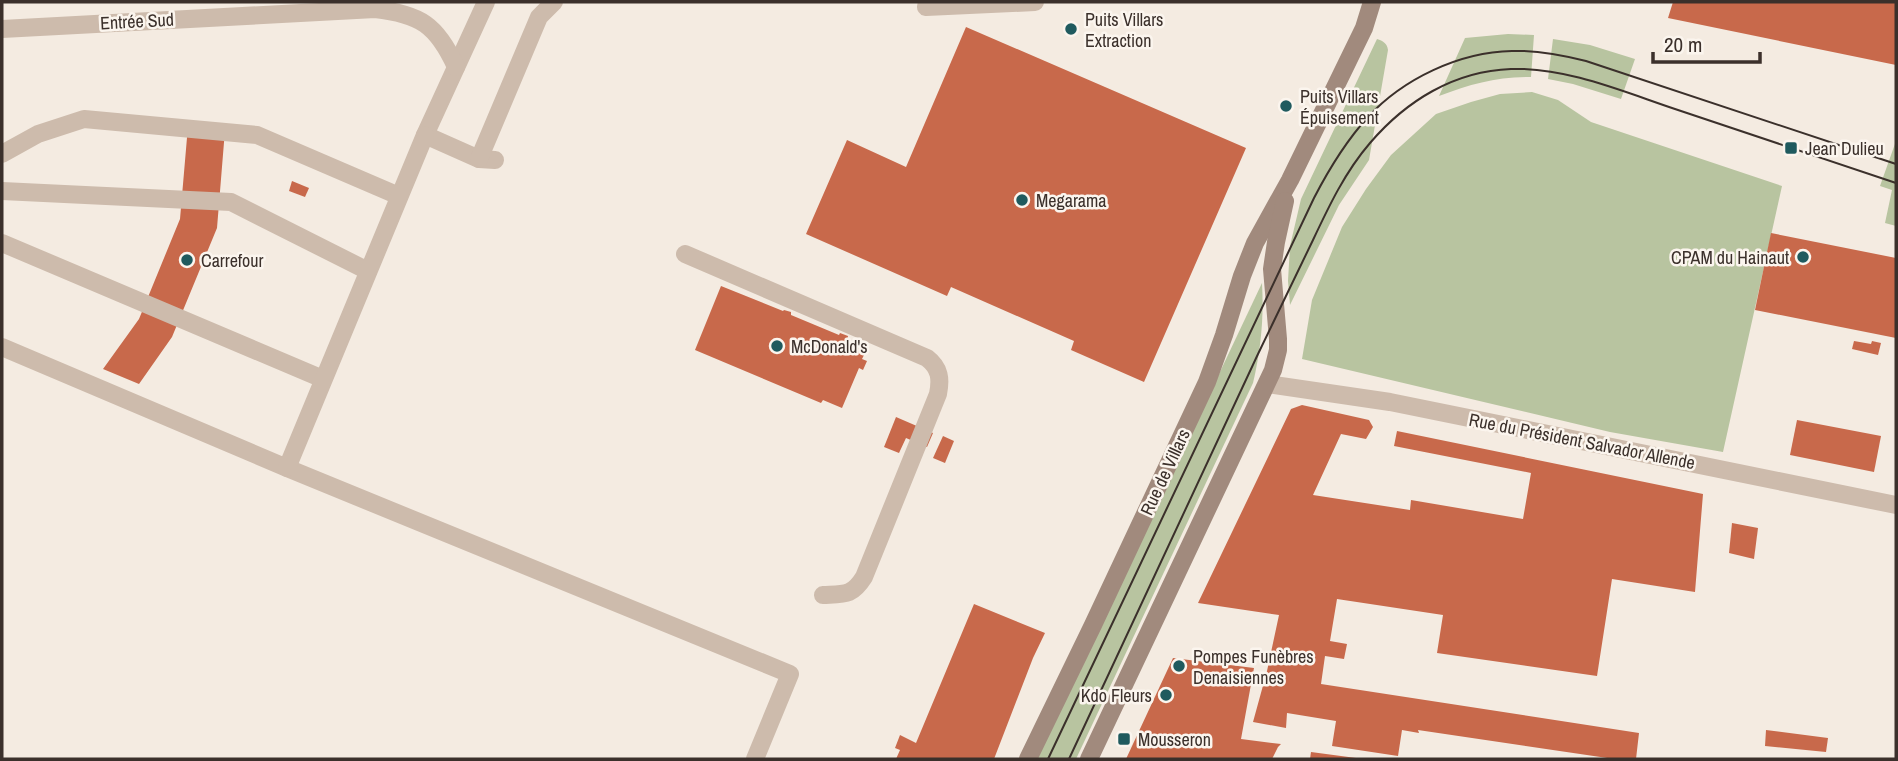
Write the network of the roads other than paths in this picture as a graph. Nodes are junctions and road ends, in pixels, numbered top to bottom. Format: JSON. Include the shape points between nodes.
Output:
{"nodes":[{"id":1,"x":486,"y":2,"type":"edge"},
{"id":2,"x":554,"y":2,"type":"edge"},
{"id":3,"x":1035,"y":2,"type":"edge"},
{"id":4,"x":1372,"y":2,"type":"edge"},
{"id":5,"x":1381,"y":2,"type":"edge"},
{"id":6,"x":927,"y":4,"type":"edge"},
{"id":7,"x":1364,"y":28,"type":"junction"},
{"id":8,"x":2,"y":29,"type":"edge"},
{"id":9,"x":456,"y":67,"type":"junction"},
{"id":10,"x":425,"y":135,"type":"junction"},
{"id":11,"x":2,"y":154,"type":"edge"},
{"id":12,"x":1290,"y":180,"type":"junction"},
{"id":13,"x":2,"y":191,"type":"edge"},
{"id":14,"x":399,"y":196,"type":"junction"},
{"id":15,"x":2,"y":243,"type":"edge"},
{"id":16,"x":685,"y":254,"type":"dead end"},
{"id":17,"x":368,"y":271,"type":"junction"},
{"id":18,"x":2,"y":347,"type":"edge"},
{"id":19,"x":323,"y":379,"type":"junction"},
{"id":20,"x":1267,"y":384,"type":"junction"},
{"id":21,"x":287,"y":468,"type":"junction"},
{"id":22,"x":1896,"y":506,"type":"edge"},
{"id":23,"x":823,"y":595,"type":"dead end"},
{"id":24,"x":755,"y":759,"type":"edge"},
{"id":25,"x":1028,"y":759,"type":"edge"},
{"id":26,"x":1089,"y":759,"type":"edge"}],
"edges":[{"from":1,"to":9,"type":"street"},
{"from":2,"to":10,"type":"street","via":[[539,17],[487,159]]},
{"from":3,"to":6,"type":"street"},
{"from":4,"to":7,"type":"street","name":"Rue de Villars"},
{"from":5,"to":7,"type":"street","name":"Rue de Villars"},
{"from":7,"to":12,"type":"street","name":"Rue de Villars"},
{"from":8,"to":9,"type":"street","name":"Entrée Sud","via":[[375,9],[410,15],[426,24]]},
{"from":9,"to":10,"type":"street"},
{"from":10,"to":14,"type":"street"},
{"from":11,"to":14,"type":"street","via":[[37,134],[84,119],[257,135]]},
{"from":12,"to":20,"type":"street","name":"Rue de Villars","via":[[1272,269],[1278,350]]},
{"from":12,"to":25,"type":"street","name":"Rue de Villars","via":[[1255,243],[1206,382]]},
{"from":13,"to":17,"type":"street","via":[[231,202]]},
{"from":14,"to":17,"type":"street"},
{"from":15,"to":19,"type":"street"},
{"from":16,"to":23,"type":"street","via":[[927,358],[939,373],[938,394],[864,577],[852,592]]},
{"from":17,"to":19,"type":"street"},
{"from":18,"to":21,"type":"street"},
{"from":19,"to":21,"type":"street"},
{"from":20,"to":22,"type":"street","name":"Rue du Président Salvador Allende","via":[[1390,402]]},
{"from":20,"to":26,"type":"street","name":"Rue de Villars"},
{"from":21,"to":24,"type":"street","via":[[790,674]]}]}
